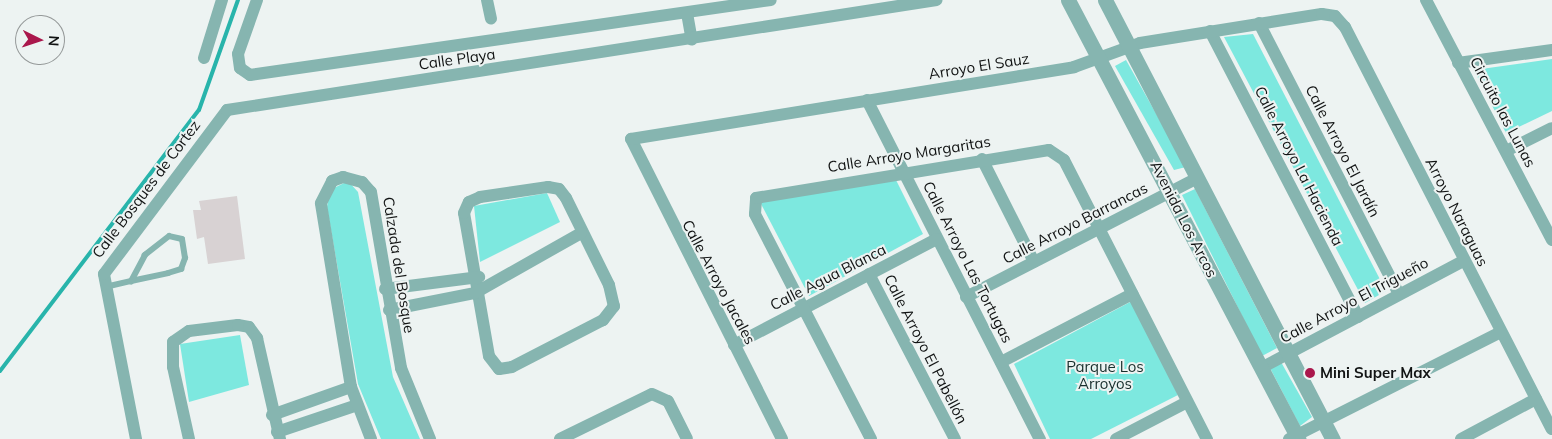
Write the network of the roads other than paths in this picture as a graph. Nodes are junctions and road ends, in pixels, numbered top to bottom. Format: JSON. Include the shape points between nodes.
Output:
{"nodes":[{"id":1,"x":222,"y":0,"type":"edge"},
{"id":2,"x":257,"y":0,"type":"edge"},
{"id":3,"x":487,"y":0,"type":"edge"},
{"id":4,"x":771,"y":0,"type":"edge"},
{"id":5,"x":938,"y":0,"type":"edge"},
{"id":6,"x":1068,"y":0,"type":"edge"},
{"id":7,"x":1105,"y":0,"type":"edge"},
{"id":8,"x":1426,"y":0,"type":"edge"},
{"id":9,"x":687,"y":13,"type":"junction"},
{"id":10,"x":1330,"y":14,"type":"joint"},
{"id":11,"x":491,"y":19,"type":"dead end"},
{"id":12,"x":1258,"y":23,"type":"junction"},
{"id":13,"x":1210,"y":31,"type":"junction"},
{"id":14,"x":692,"y":40,"type":"junction"},
{"id":15,"x":1130,"y":46,"type":"junction"},
{"id":16,"x":1552,"y":50,"type":"edge"},
{"id":17,"x":204,"y":58,"type":"dead end"},
{"id":18,"x":1100,"y":60,"type":"junction"},
{"id":19,"x":1458,"y":63,"type":"junction"},
{"id":20,"x":867,"y":100,"type":"junction"},
{"id":21,"x":227,"y":110,"type":"joint"},
{"id":22,"x":1552,"y":128,"type":"edge"},
{"id":23,"x":630,"y":139,"type":"joint"},
{"id":24,"x":1506,"y":151,"type":"junction"},
{"id":25,"x":982,"y":159,"type":"junction"},
{"id":26,"x":904,"y":172,"type":"junction"},
{"id":27,"x":1198,"y":178,"type":"junction"},
{"id":28,"x":1170,"y":193,"type":"junction"},
{"id":29,"x":1101,"y":229,"type":"junction"},
{"id":30,"x":581,"y":233,"type":"junction"},
{"id":31,"x":1550,"y":233,"type":"edge"},
{"id":32,"x":937,"y":239,"type":"junction"},
{"id":33,"x":1034,"y":262,"type":"junction"},
{"id":34,"x":1463,"y":262,"type":"junction"},
{"id":35,"x":869,"y":274,"type":"junction"},
{"id":36,"x":472,"y":276,"type":"junction"},
{"id":37,"x":495,"y":279,"type":"junction"},
{"id":38,"x":131,"y":281,"type":"junction"},
{"id":39,"x":104,"y":287,"type":"junction"},
{"id":40,"x":385,"y":289,"type":"junction"},
{"id":41,"x":475,"y":293,"type":"junction"},
{"id":42,"x":1132,"y":294,"type":"junction"},
{"id":43,"x":1398,"y":294,"type":"junction"},
{"id":44,"x":966,"y":297,"type":"junction"},
{"id":45,"x":803,"y":308,"type":"junction"},
{"id":46,"x":389,"y":310,"type":"junction"},
{"id":47,"x":1358,"y":316,"type":"junction"},
{"id":48,"x":1501,"y":332,"type":"junction"},
{"id":49,"x":734,"y":344,"type":"junction"},
{"id":50,"x":1288,"y":353,"type":"junction"},
{"id":51,"x":1001,"y":362,"type":"junction"},
{"id":52,"x":1261,"y":368,"type":"junction"},
{"id":53,"x":351,"y":387,"type":"junction"},
{"id":54,"x":1536,"y":399,"type":"junction"},
{"id":55,"x":1187,"y":402,"type":"junction"},
{"id":56,"x":357,"y":405,"type":"junction"},
{"id":57,"x":272,"y":414,"type":"junction"},
{"id":58,"x":1324,"y":421,"type":"junction"},
{"id":59,"x":1552,"y":429,"type":"edge"},
{"id":60,"x":279,"y":436,"type":"edge"},
{"id":61,"x":1468,"y":437,"type":"edge"},
{"id":62,"x":1294,"y":438,"type":"edge"},
{"id":63,"x":136,"y":439,"type":"edge"},
{"id":64,"x":189,"y":439,"type":"edge"},
{"id":65,"x":371,"y":439,"type":"edge"},
{"id":66,"x":430,"y":439,"type":"edge"},
{"id":67,"x":560,"y":439,"type":"edge"},
{"id":68,"x":687,"y":439,"type":"edge"},
{"id":69,"x":782,"y":439,"type":"edge"},
{"id":70,"x":871,"y":439,"type":"edge"},
{"id":71,"x":955,"y":439,"type":"edge"},
{"id":72,"x":1040,"y":439,"type":"edge"},
{"id":73,"x":1116,"y":439,"type":"edge"},
{"id":74,"x":1207,"y":439,"type":"edge"},
{"id":75,"x":1333,"y":439,"type":"edge"}],
"edges":[{"from":1,"to":17,"type":"street"},
{"from":2,"to":9,"type":"street","name":"Calle Playa","via":[[238,54],[240,68],[250,74]]},
{"from":3,"to":11,"type":"street"},
{"from":4,"to":9,"type":"street","name":"Calle Playa"},
{"from":5,"to":14,"type":"street","name":"Calle Playa"},
{"from":6,"to":18,"type":"street","name":"Avenida Los Arcos"},
{"from":7,"to":15,"type":"street","name":"Avenida Los Arcos"},
{"from":8,"to":19,"type":"street","name":"Circuito las Lunas"},
{"from":9,"to":14,"type":"street"},
{"from":10,"to":12,"type":"street","name":"Arroyo El Sauz"},
{"from":10,"to":34,"type":"street","name":"Arroyo Naraguas","via":[[1345,27]]},
{"from":12,"to":13,"type":"street","name":"Arroyo El Sauz"},
{"from":12,"to":43,"type":"street","name":"Calle Arroyo El Jardín"},
{"from":13,"to":15,"type":"street","name":"Arroyo El Sauz"},
{"from":13,"to":47,"type":"street","name":"Calle Arroyo La Hacienda"},
{"from":14,"to":21,"type":"street","name":"Calle Playa"},
{"from":15,"to":18,"type":"street","name":"Arroyo El Sauz"},
{"from":15,"to":27,"type":"street","name":"Avenida Los Arcos"},
{"from":16,"to":19,"type":"street"},
{"from":18,"to":20,"type":"street","name":"Arroyo El Sauz"},
{"from":18,"to":28,"type":"street","name":"Avenida Los Arcos"},
{"from":19,"to":24,"type":"street","name":"Circuito las Lunas"},
{"from":20,"to":23,"type":"street","name":"Arroyo El Sauz"},
{"from":20,"to":26,"type":"street","name":"Calle Arroyo Las Tortugas"},
{"from":21,"to":39,"type":"street","name":"Calle Bosques de Cortez","via":[[104,274]]},
{"from":22,"to":24,"type":"street"},
{"from":23,"to":49,"type":"street","name":"Calle Arroyo Jacales"},
{"from":24,"to":31,"type":"street","name":"Circuito las Lunas"},
{"from":25,"to":26,"type":"street","name":"Calle Arroyo Margaritas"},
{"from":25,"to":29,"type":"street","name":"Calle Arroyo Margaritas","via":[[1055,152]]},
{"from":25,"to":33,"type":"street"},
{"from":26,"to":32,"type":"street","name":"Calle Arroyo Las Tortugas"},
{"from":26,"to":45,"type":"street","name":"Calle Arroyo Margaritas","via":[[756,198],[755,214]]},
{"from":27,"to":28,"type":"street","name":"Calle Arroyo Barrancas"},
{"from":27,"to":50,"type":"street","name":"Avenida Los Arcos"},
{"from":28,"to":29,"type":"street","name":"Calle Arroyo Barrancas"},
{"from":28,"to":52,"type":"street","name":"Avenida Los Arcos"},
{"from":29,"to":33,"type":"street","name":"Calle Arroyo Barrancas"},
{"from":29,"to":42,"type":"street","name":"Calle Arroyo Margaritas"},
{"from":30,"to":36,"type":"street","via":[[563,192],[554,187],[474,199],[466,206],[464,220]]},
{"from":30,"to":37,"type":"street"},
{"from":30,"to":41,"type":"street","via":[[613,293],[614,306],[604,320],[512,367],[499,369],[489,356]]},
{"from":32,"to":35,"type":"street","name":"Calle Agua Blanca"},
{"from":32,"to":44,"type":"street","name":"Calle Arroyo Las Tortugas"},
{"from":33,"to":44,"type":"street","name":"Calle Arroyo Barrancas"},
{"from":34,"to":43,"type":"street","name":"Calle Arroyo El Trigueño"},
{"from":34,"to":48,"type":"street","name":"Arroyo Naraguas"},
{"from":35,"to":45,"type":"street","name":"Calle Agua Blanca"},
{"from":35,"to":71,"type":"street","name":"Calle Arroyo El Pabellón"},
{"from":36,"to":37,"type":"street"},
{"from":36,"to":40,"type":"street"},
{"from":36,"to":41,"type":"street"},
{"from":37,"to":41,"type":"street"},
{"from":38,"to":38,"type":"lane","via":[[183,267],[182,239],[170,236],[144,255]]},
{"from":38,"to":39,"type":"lane"},
{"from":39,"to":63,"type":"street","name":"Calle Bosques de Cortez"},
{"from":40,"to":46,"type":"street","name":"Calzada del Bosque"},
{"from":40,"to":53,"type":"street","name":"Calzada del Bosque","via":[[371,192],[356,178],[338,178],[328,186],[320,203]]},
{"from":41,"to":46,"type":"street"},
{"from":42,"to":51,"type":"street"},
{"from":42,"to":55,"type":"street","name":"Calle Arroyo Margaritas"},
{"from":43,"to":47,"type":"street","name":"Calle Arroyo El Trigueño"},
{"from":44,"to":51,"type":"street","name":"Calle Arroyo Las Tortugas"},
{"from":45,"to":49,"type":"street","name":"Calle Agua Blanca"},
{"from":45,"to":70,"type":"street","name":"Calle Arroyo Margaritas"},
{"from":46,"to":66,"type":"street","name":"Calzada del Bosque","via":[[404,377]]},
{"from":47,"to":50,"type":"street","name":"Calle Arroyo El Trigueño"},
{"from":48,"to":54,"type":"street","name":"Arroyo Naraguas"},
{"from":48,"to":58,"type":"street"},
{"from":49,"to":69,"type":"street","name":"Calle Arroyo Jacales"},
{"from":50,"to":52,"type":"street","name":"Calle Arroyo El Trigueño"},
{"from":50,"to":58,"type":"street","name":"Avenida Los Arcos"},
{"from":51,"to":72,"type":"street","name":"Calle Arroyo Las Tortugas"},
{"from":52,"to":62,"type":"street","name":"Avenida Los Arcos"},
{"from":53,"to":56,"type":"street","name":"Calzada del Bosque"},
{"from":53,"to":57,"type":"street"},
{"from":54,"to":59,"type":"street","name":"Arroyo Naraguas"},
{"from":54,"to":61,"type":"street"},
{"from":55,"to":73,"type":"street"},
{"from":55,"to":74,"type":"street","name":"Calle Arroyo Margaritas"},
{"from":56,"to":60,"type":"street"},
{"from":56,"to":65,"type":"street","name":"Calzada del Bosque"},
{"from":57,"to":60,"type":"street"},
{"from":57,"to":64,"type":"street","via":[[257,338],[249,327],[189,331],[173,342],[172,357]]},
{"from":58,"to":62,"type":"street"},
{"from":58,"to":75,"type":"street","name":"Avenida Los Arcos"},
{"from":67,"to":68,"type":"street","via":[[652,394],[668,401]]}]}
